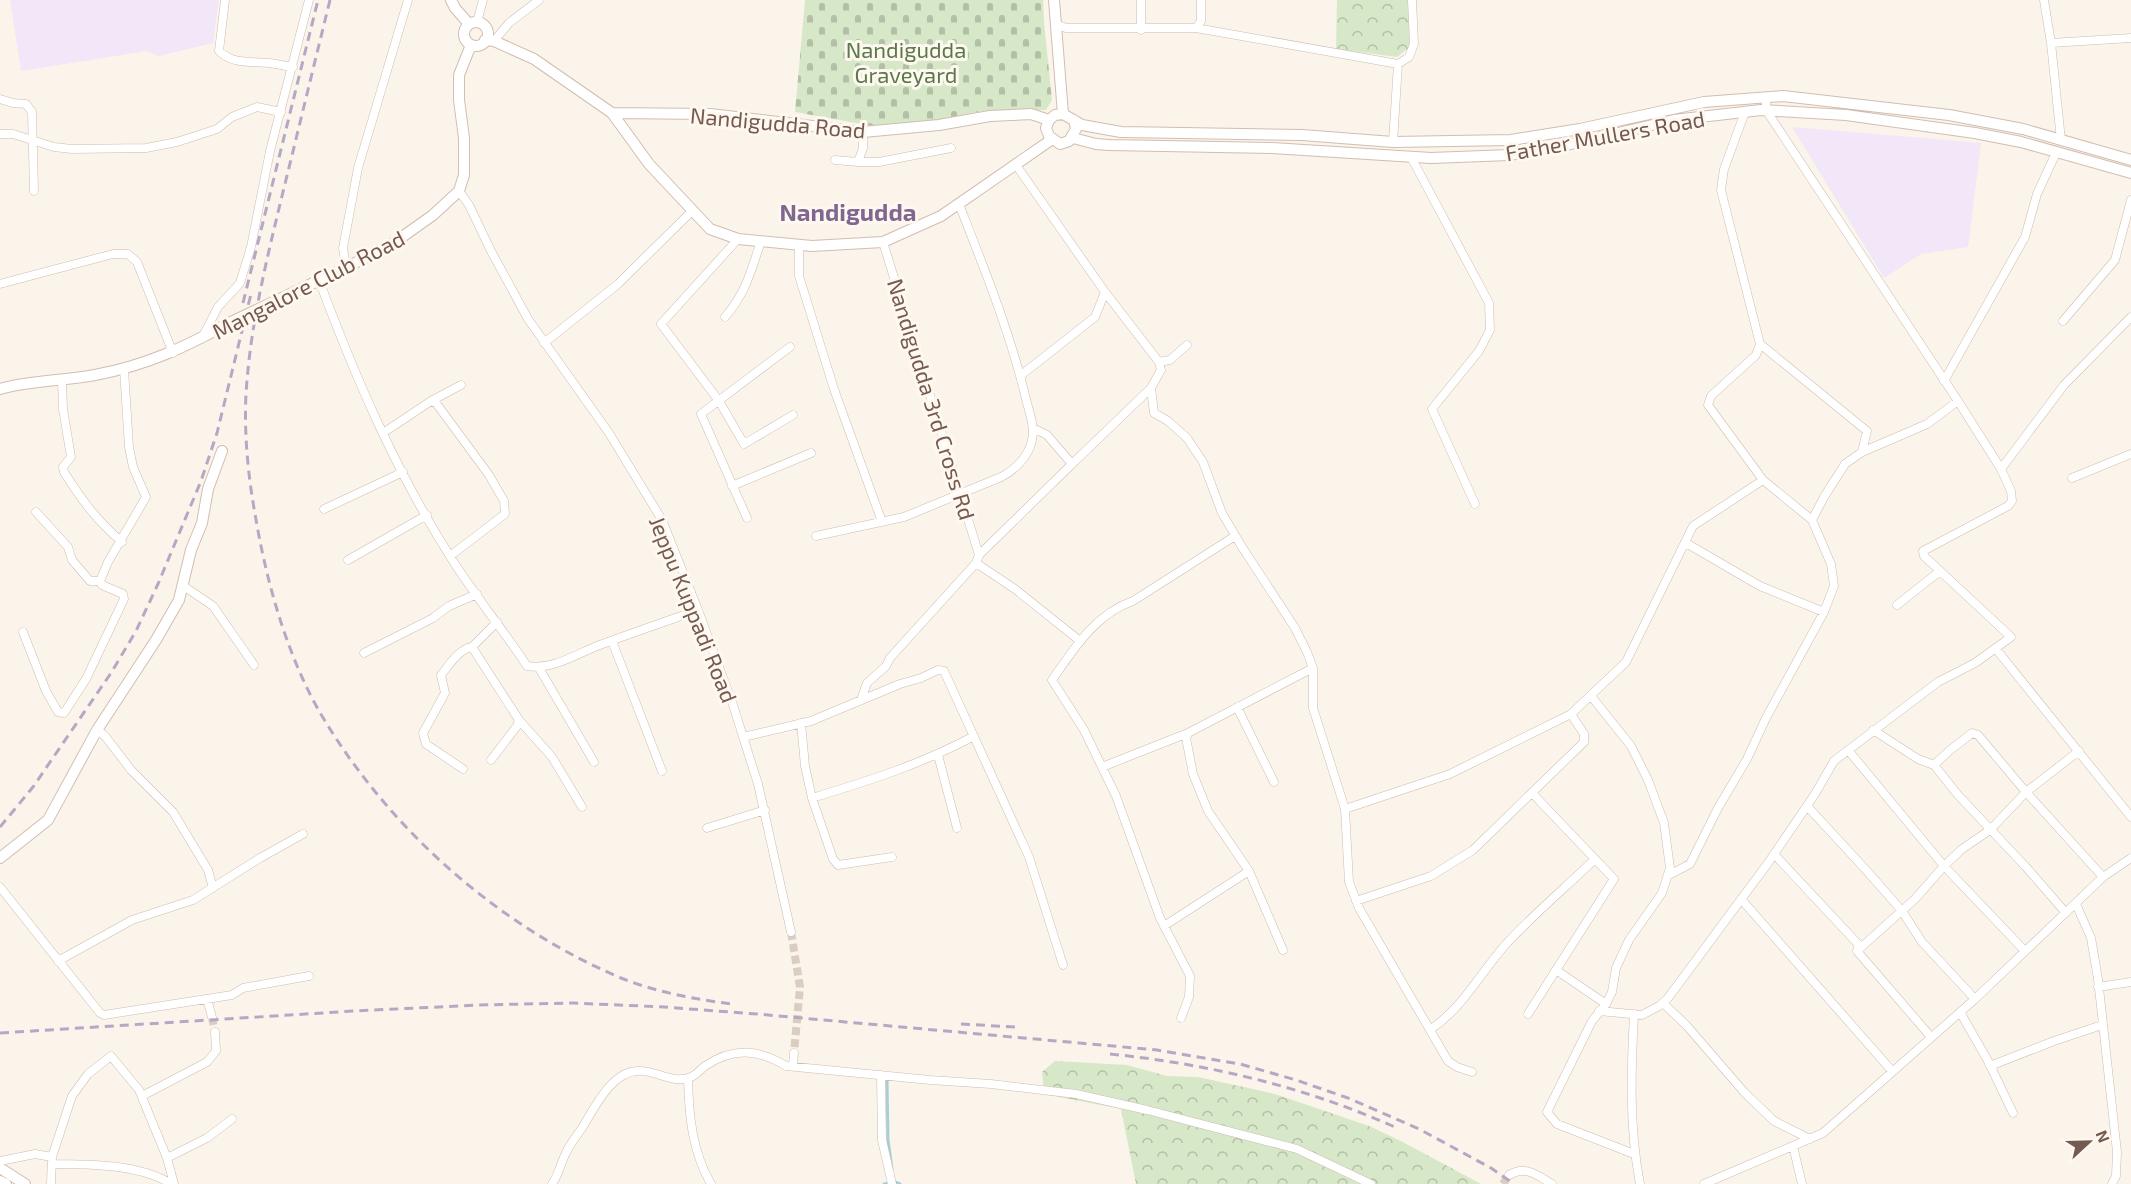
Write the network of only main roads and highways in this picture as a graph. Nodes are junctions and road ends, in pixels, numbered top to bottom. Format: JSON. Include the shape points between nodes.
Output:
{"nodes":[{"id":1,"x":451,"y":0,"type":"edge"},
{"id":2,"x":1054,"y":0,"type":"edge"},
{"id":3,"x":473,"y":23,"type":"junction"},
{"id":4,"x":490,"y":41,"type":"junction"},
{"id":5,"x":471,"y":45,"type":"junction"},
{"id":6,"x":612,"y":113,"type":"junction"},
{"id":7,"x":1063,"y":114,"type":"junction"},
{"id":8,"x":1049,"y":120,"type":"junction"},
{"id":9,"x":1074,"y":120,"type":"junction"},
{"id":10,"x":1073,"y":138,"type":"junction"},
{"id":11,"x":1052,"y":140,"type":"junction"},
{"id":12,"x":2131,"y":160,"type":"edge"},
{"id":13,"x":2131,"y":173,"type":"edge"},
{"id":14,"x":0,"y":389,"type":"edge"},
{"id":15,"x":222,"y":451,"type":"dead end"},
{"id":16,"x":0,"y":858,"type":"edge"},
{"id":17,"x":0,"y":1168,"type":"edge"},
{"id":18,"x":0,"y":1181,"type":"edge"},
{"id":19,"x":6,"y":1184,"type":"edge"},
{"id":20,"x":25,"y":1184,"type":"edge"}],
"edges":[{"from":1,"to":3,"type":"main road"},
{"from":2,"to":7,"type":"main road"},
{"from":3,"to":4,"type":"main road","via":[[481,23]]},
{"from":3,"to":5,"type":"main road","via":[[464,34]]},
{"from":4,"to":5,"type":"main road"},
{"from":4,"to":6,"type":"main road","via":[[534,59]]},
{"from":5,"to":14,"type":"main road","name":"Mangalore Club Road","bridge":true,"via":[[459,75],[464,175],[459,191],[433,215],[388,247],[173,353],[124,369]]},
{"from":6,"to":8,"type":"main road","name":"Nandigudda Road","via":[[710,114],[863,132],[990,116],[1031,114]]},
{"from":6,"to":11,"type":"main road","via":[[649,164],[710,229],[738,239],[812,246],[883,242],[941,216]]},
{"from":7,"to":8,"type":"main road"},
{"from":7,"to":9,"type":"main road"},
{"from":8,"to":11,"type":"main road","via":[[1047,132]]},
{"from":9,"to":10,"type":"main road"},
{"from":9,"to":12,"type":"main road","via":[[1121,132],[1302,135],[1393,142],[1511,140],[1704,102],[1807,98],[1949,115],[2023,129]]},
{"from":10,"to":11,"type":"main road","via":[[1060,144]]},
{"from":10,"to":13,"type":"main road","name":"Father Mullers Road","via":[[1110,145],[1272,148],[1431,158],[1520,153],[1674,120],[1766,110],[1846,115],[1975,133]]},
{"from":15,"to":16,"type":"main road","via":[[179,600],[98,730],[48,820]]},
{"from":17,"to":20,"type":"main road"},
{"from":18,"to":19,"type":"main road"}]}
